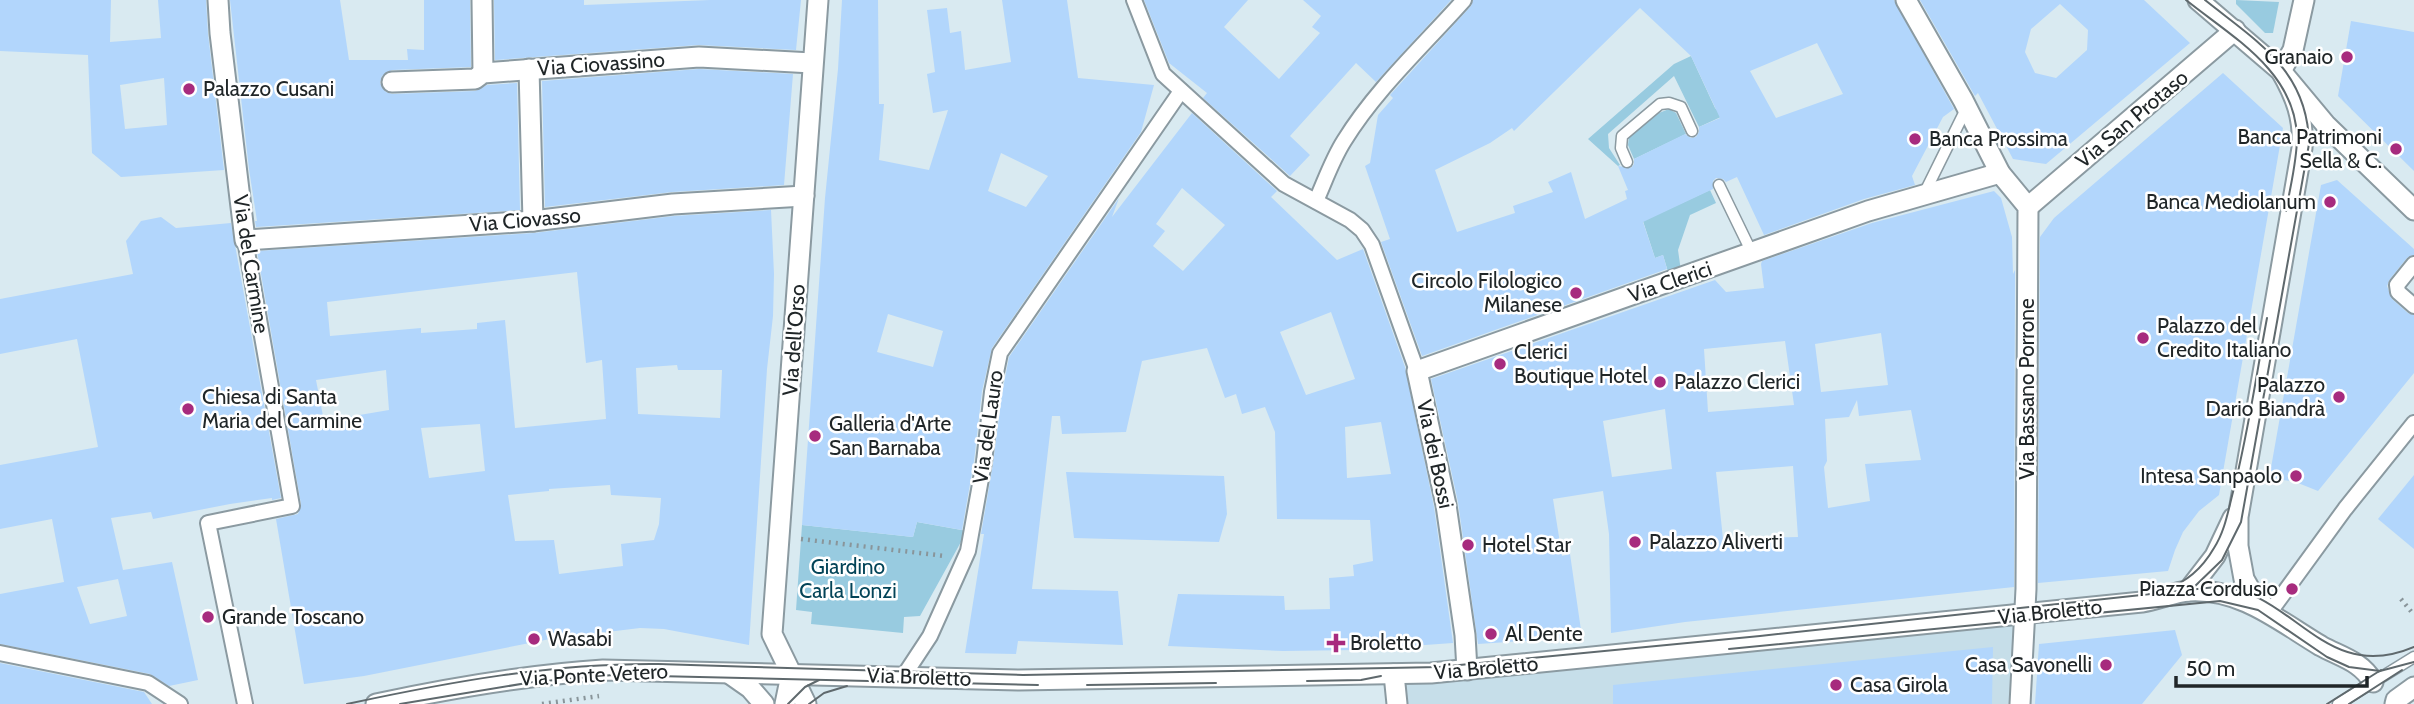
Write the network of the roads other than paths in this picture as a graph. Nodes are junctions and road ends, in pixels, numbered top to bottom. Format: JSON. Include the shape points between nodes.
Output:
{"nodes":[{"id":1,"x":218,"y":0,"type":"edge"},
{"id":2,"x":482,"y":0,"type":"edge"},
{"id":3,"x":818,"y":0,"type":"edge"},
{"id":4,"x":1134,"y":0,"type":"edge"},
{"id":5,"x":1464,"y":0,"type":"edge"},
{"id":6,"x":1906,"y":0,"type":"edge"},
{"id":7,"x":2197,"y":0,"type":"edge"},
{"id":8,"x":2304,"y":0,"type":"edge"},
{"id":9,"x":2235,"y":30,"type":"junction"},
{"id":10,"x":812,"y":63,"type":"junction"},
{"id":11,"x":529,"y":69,"type":"junction"},
{"id":12,"x":2281,"y":71,"type":"junction"},
{"id":13,"x":483,"y":73,"type":"junction"},
{"id":14,"x":392,"y":82,"type":"dead end"},
{"id":15,"x":1181,"y":91,"type":"junction"},
{"id":16,"x":1967,"y":107,"type":"junction"},
{"id":17,"x":1692,"y":131,"type":"dead end"},
{"id":18,"x":1627,"y":162,"type":"dead end"},
{"id":19,"x":2000,"y":173,"type":"junction"},
{"id":20,"x":1719,"y":185,"type":"dead end"},
{"id":21,"x":1924,"y":195,"type":"junction"},
{"id":22,"x":804,"y":196,"type":"junction"},
{"id":23,"x":1316,"y":201,"type":"junction"},
{"id":24,"x":2028,"y":206,"type":"junction"},
{"id":25,"x":2414,"y":210,"type":"edge"},
{"id":26,"x":533,"y":221,"type":"junction"},
{"id":27,"x":245,"y":240,"type":"junction"},
{"id":28,"x":1752,"y":253,"type":"junction"},
{"id":29,"x":2414,"y":264,"type":"edge"},
{"id":30,"x":2414,"y":306,"type":"edge"},
{"id":31,"x":1417,"y":371,"type":"junction"},
{"id":32,"x":2414,"y":423,"type":"edge"},
{"id":33,"x":2244,"y":480,"type":"junction"},
{"id":34,"x":2182,"y":593,"type":"junction"},
{"id":35,"x":2270,"y":612,"type":"junction"},
{"id":36,"x":2026,"y":614,"type":"junction"},
{"id":37,"x":0,"y":653,"type":"edge"},
{"id":38,"x":2414,"y":657,"type":"edge"},
{"id":39,"x":1467,"y":670,"type":"junction"},
{"id":40,"x":730,"y":674,"type":"junction"},
{"id":41,"x":1394,"y":674,"type":"junction"},
{"id":42,"x":791,"y":675,"type":"junction"},
{"id":43,"x":903,"y":677,"type":"junction"},
{"id":44,"x":2372,"y":682,"type":"junction"},
{"id":45,"x":2414,"y":687,"type":"edge"},
{"id":46,"x":2395,"y":702,"type":"edge"},
{"id":47,"x":180,"y":704,"type":"edge"},
{"id":48,"x":245,"y":704,"type":"edge"},
{"id":49,"x":376,"y":704,"type":"edge"},
{"id":50,"x":764,"y":704,"type":"edge"},
{"id":51,"x":785,"y":704,"type":"edge"},
{"id":52,"x":806,"y":704,"type":"edge"},
{"id":53,"x":1397,"y":704,"type":"edge"},
{"id":54,"x":2020,"y":704,"type":"edge"},
{"id":55,"x":2338,"y":704,"type":"edge"}],
"edges":[{"from":1,"to":27,"type":"street","name":"Via del Carmine"},
{"from":2,"to":13,"type":"street"},
{"from":3,"to":10,"type":"street","name":"Via dell'Orso"},
{"from":4,"to":15,"type":"street","via":[[1163,74]]},
{"from":5,"to":23,"type":"street","via":[[1344,140]]},
{"from":6,"to":16,"type":"street"},
{"from":7,"to":9,"type":"street"},
{"from":8,"to":12,"type":"street","via":[[2293,50]]},
{"from":9,"to":12,"type":"street"},
{"from":9,"to":24,"type":"street","name":"Via San Protaso"},
{"from":10,"to":11,"type":"street","name":"Via Ciovassino","via":[[699,57]]},
{"from":10,"to":22,"type":"street","name":"Via dell'Orso"},
{"from":11,"to":13,"type":"street","name":"Via Ciovassino"},
{"from":11,"to":26,"type":"street"},
{"from":12,"to":25,"type":"street","via":[[2326,125]]},
{"from":12,"to":33,"type":"street","via":[[2300,107],[2302,148]]},
{"from":13,"to":14,"type":"street","name":"Via Ciovassino","via":[[475,79]]},
{"from":15,"to":23,"type":"street","via":[[1284,184]]},
{"from":15,"to":43,"type":"street","name":"Via del Lauro","via":[[1000,353],[968,551],[930,636]]},
{"from":16,"to":19,"type":"street"},
{"from":16,"to":21,"type":"lane"},
{"from":17,"to":18,"type":"lane","via":[[1681,107],[1660,104],[1622,136]]},
{"from":19,"to":21,"type":"street","name":"Via Clerici"},
{"from":19,"to":24,"type":"street"},
{"from":20,"to":28,"type":"lane"},
{"from":21,"to":28,"type":"street","name":"Via Clerici"},
{"from":22,"to":26,"type":"street","name":"Via Ciovasso","via":[[673,204]]},
{"from":22,"to":42,"type":"street","name":"Via dell'Orso","via":[[772,634]]},
{"from":23,"to":31,"type":"street","name":"Via dei Bossi","via":[[1350,220],[1372,245]]},
{"from":24,"to":36,"type":"street","name":"Via Bassano Porrone"},
{"from":26,"to":27,"type":"street","name":"Via Ciovasso"},
{"from":27,"to":48,"type":"street","name":"Via del Carmine","via":[[292,506],[208,523]]},
{"from":28,"to":31,"type":"street","name":"Via Clerici"},
{"from":29,"to":30,"type":"street","via":[[2398,285],[2398,292]]},
{"from":31,"to":39,"type":"street","name":"Via dei Bossi","via":[[1446,505]]},
{"from":32,"to":35,"type":"street"},
{"from":33,"to":34,"type":"street","via":[[2226,537]]},
{"from":33,"to":35,"type":"street","via":[[2238,517],[2239,559],[2252,593]]},
{"from":34,"to":35,"type":"street","via":[[2236,598]]},
{"from":34,"to":36,"type":"street","name":"Via Broletto","via":[[2142,602]]},
{"from":35,"to":44,"type":"street","via":[[2319,645],[2352,660]]},
{"from":36,"to":39,"type":"street","name":"Via Broletto"},
{"from":36,"to":54,"type":"street","name":"Via Bassano Porrone"},
{"from":37,"to":47,"type":"street","via":[[148,683]]},
{"from":38,"to":44,"type":"lane"},
{"from":39,"to":41,"type":"street","name":"Via Broletto"},
{"from":40,"to":42,"type":"street","name":"Via Ponte Vetero"},
{"from":40,"to":49,"type":"street","name":"Via Ponte Vetero","via":[[664,670],[554,673]]},
{"from":40,"to":50,"type":"street"},
{"from":41,"to":43,"type":"street","name":"Via Broletto","via":[[1019,680]]},
{"from":41,"to":53,"type":"street"},
{"from":42,"to":43,"type":"street","name":"Via Broletto"},
{"from":42,"to":51,"type":"street"},
{"from":42,"to":52,"type":"street","name":"Via dell'Orso"},
{"from":44,"to":55,"type":"lane"},
{"from":45,"to":46,"type":"street"}]}
